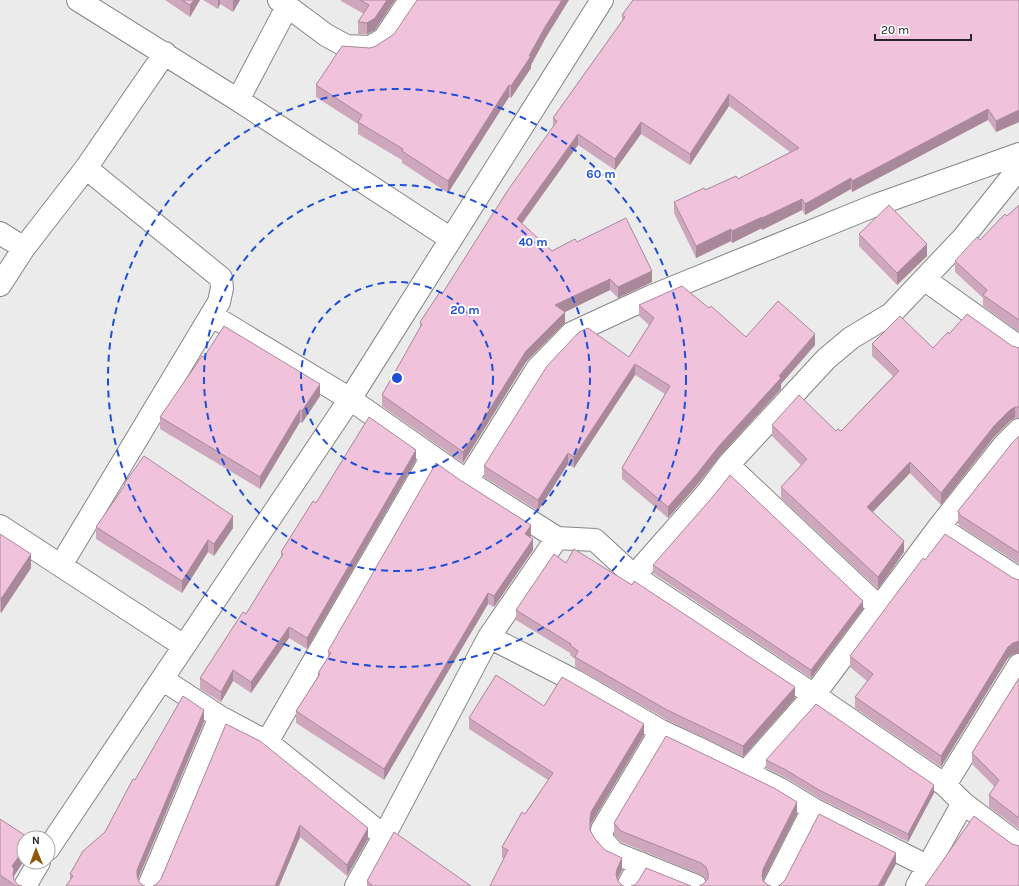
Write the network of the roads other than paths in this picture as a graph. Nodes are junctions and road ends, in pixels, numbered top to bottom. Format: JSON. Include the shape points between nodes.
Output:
{"nodes":[{"id":1,"x":78,"y":0,"type":"edge"},
{"id":2,"x":410,"y":0,"type":"edge"},
{"id":3,"x":602,"y":0,"type":"edge"},
{"id":4,"x":283,"y":3,"type":"edge"},
{"id":5,"x":165,"y":53,"type":"junction"},
{"id":6,"x":238,"y":100,"type":"junction"},
{"id":7,"x":1019,"y":154,"type":"edge"},
{"id":8,"x":86,"y":168,"type":"junction"},
{"id":9,"x":1019,"y":168,"type":"edge"},
{"id":10,"x":0,"y":232,"type":"edge"},
{"id":11,"x":451,"y":239,"type":"junction"},
{"id":12,"x":24,"y":248,"type":"junction"},
{"id":13,"x":924,"y":279,"type":"junction"},
{"id":14,"x":0,"y":285,"type":"edge"},
{"id":15,"x":211,"y":315,"type":"junction"},
{"id":16,"x":1019,"y":347,"type":"edge"},
{"id":17,"x":350,"y":399,"type":"junction"},
{"id":18,"x":1019,"y":430,"type":"edge"},
{"id":19,"x":432,"y":457,"type":"junction"},
{"id":20,"x":728,"y":465,"type":"junction"},
{"id":21,"x":467,"y":481,"type":"junction"},
{"id":22,"x":0,"y":526,"type":"edge"},
{"id":23,"x":939,"y":527,"type":"junction"},
{"id":24,"x":557,"y":538,"type":"junction"},
{"id":25,"x":61,"y":565,"type":"junction"},
{"id":26,"x":634,"y":576,"type":"junction"},
{"id":27,"x":1019,"y":578,"type":"edge"},
{"id":28,"x":879,"y":607,"type":"junction"},
{"id":29,"x":489,"y":637,"type":"junction"},
{"id":30,"x":184,"y":646,"type":"junction"},
{"id":31,"x":1019,"y":665,"type":"edge"},
{"id":32,"x":162,"y":679,"type":"junction"},
{"id":33,"x":814,"y":695,"type":"junction"},
{"id":34,"x":220,"y":717,"type":"junction"},
{"id":35,"x":661,"y":731,"type":"junction"},
{"id":36,"x":267,"y":742,"type":"junction"},
{"id":37,"x":746,"y":772,"type":"junction"},
{"id":38,"x":945,"y":785,"type":"junction"},
{"id":39,"x":963,"y":803,"type":"junction"},
{"id":40,"x":813,"y":808,"type":"junction"},
{"id":41,"x":384,"y":836,"type":"junction"},
{"id":42,"x":56,"y":837,"type":"edge"},
{"id":43,"x":1019,"y":845,"type":"edge"},
{"id":44,"x":640,"y":863,"type":"junction"},
{"id":45,"x":927,"y":866,"type":"junction"},
{"id":46,"x":34,"y":870,"type":"edge"},
{"id":47,"x":25,"y":886,"type":"edge"},
{"id":48,"x":149,"y":886,"type":"edge"},
{"id":49,"x":356,"y":886,"type":"edge"},
{"id":50,"x":628,"y":886,"type":"edge"},
{"id":51,"x":696,"y":886,"type":"edge"},
{"id":52,"x":774,"y":886,"type":"edge"},
{"id":53,"x":917,"y":886,"type":"edge"}],
"edges":[{"from":1,"to":5,"type":"street"},
{"from":2,"to":4,"type":"street","via":[[384,39],[370,46],[346,46],[326,35]]},
{"from":3,"to":11,"type":"street"},
{"from":4,"to":6,"type":"street"},
{"from":5,"to":6,"type":"street"},
{"from":5,"to":8,"type":"street"},
{"from":6,"to":11,"type":"street"},
{"from":7,"to":21,"type":"street","via":[[876,205],[652,296],[572,333],[537,369]]},
{"from":8,"to":12,"type":"street"},
{"from":8,"to":15,"type":"street","via":[[221,278],[221,295]]},
{"from":9,"to":13,"type":"street","via":[[963,238]]},
{"from":10,"to":12,"type":"street"},
{"from":11,"to":17,"type":"street"},
{"from":12,"to":14,"type":"street"},
{"from":13,"to":16,"type":"street"},
{"from":13,"to":20,"type":"street","via":[[892,314],[851,338],[826,359]]},
{"from":15,"to":17,"type":"street"},
{"from":15,"to":25,"type":"street"},
{"from":17,"to":19,"type":"street"},
{"from":17,"to":30,"type":"street"},
{"from":18,"to":23,"type":"street","via":[[1004,445]]},
{"from":19,"to":21,"type":"street"},
{"from":19,"to":36,"type":"street"},
{"from":20,"to":26,"type":"street","via":[[707,493]]},
{"from":20,"to":28,"type":"street"},
{"from":21,"to":24,"type":"street"},
{"from":22,"to":25,"type":"street"},
{"from":23,"to":27,"type":"street"},
{"from":23,"to":28,"type":"street"},
{"from":24,"to":26,"type":"street","via":[[595,540]]},
{"from":24,"to":29,"type":"street"},
{"from":25,"to":30,"type":"street"},
{"from":26,"to":33,"type":"street"},
{"from":28,"to":33,"type":"street"},
{"from":29,"to":35,"type":"street","via":[[577,682]]},
{"from":29,"to":41,"type":"street"},
{"from":30,"to":32,"type":"street"},
{"from":31,"to":38,"type":"street"},
{"from":32,"to":34,"type":"street"},
{"from":32,"to":42,"type":"street"},
{"from":33,"to":37,"type":"street"},
{"from":33,"to":38,"type":"street"},
{"from":34,"to":36,"type":"street"},
{"from":34,"to":48,"type":"street"},
{"from":35,"to":37,"type":"street"},
{"from":35,"to":44,"type":"street","via":[[602,830],[604,842],[614,853]]},
{"from":36,"to":41,"type":"street"},
{"from":37,"to":40,"type":"street"},
{"from":38,"to":39,"type":"street"},
{"from":39,"to":43,"type":"street"},
{"from":39,"to":45,"type":"street"},
{"from":40,"to":45,"type":"street"},
{"from":40,"to":52,"type":"street"},
{"from":41,"to":49,"type":"street"},
{"from":44,"to":50,"type":"street"},
{"from":44,"to":51,"type":"street"},
{"from":45,"to":53,"type":"street"},
{"from":46,"to":47,"type":"street"}]}
